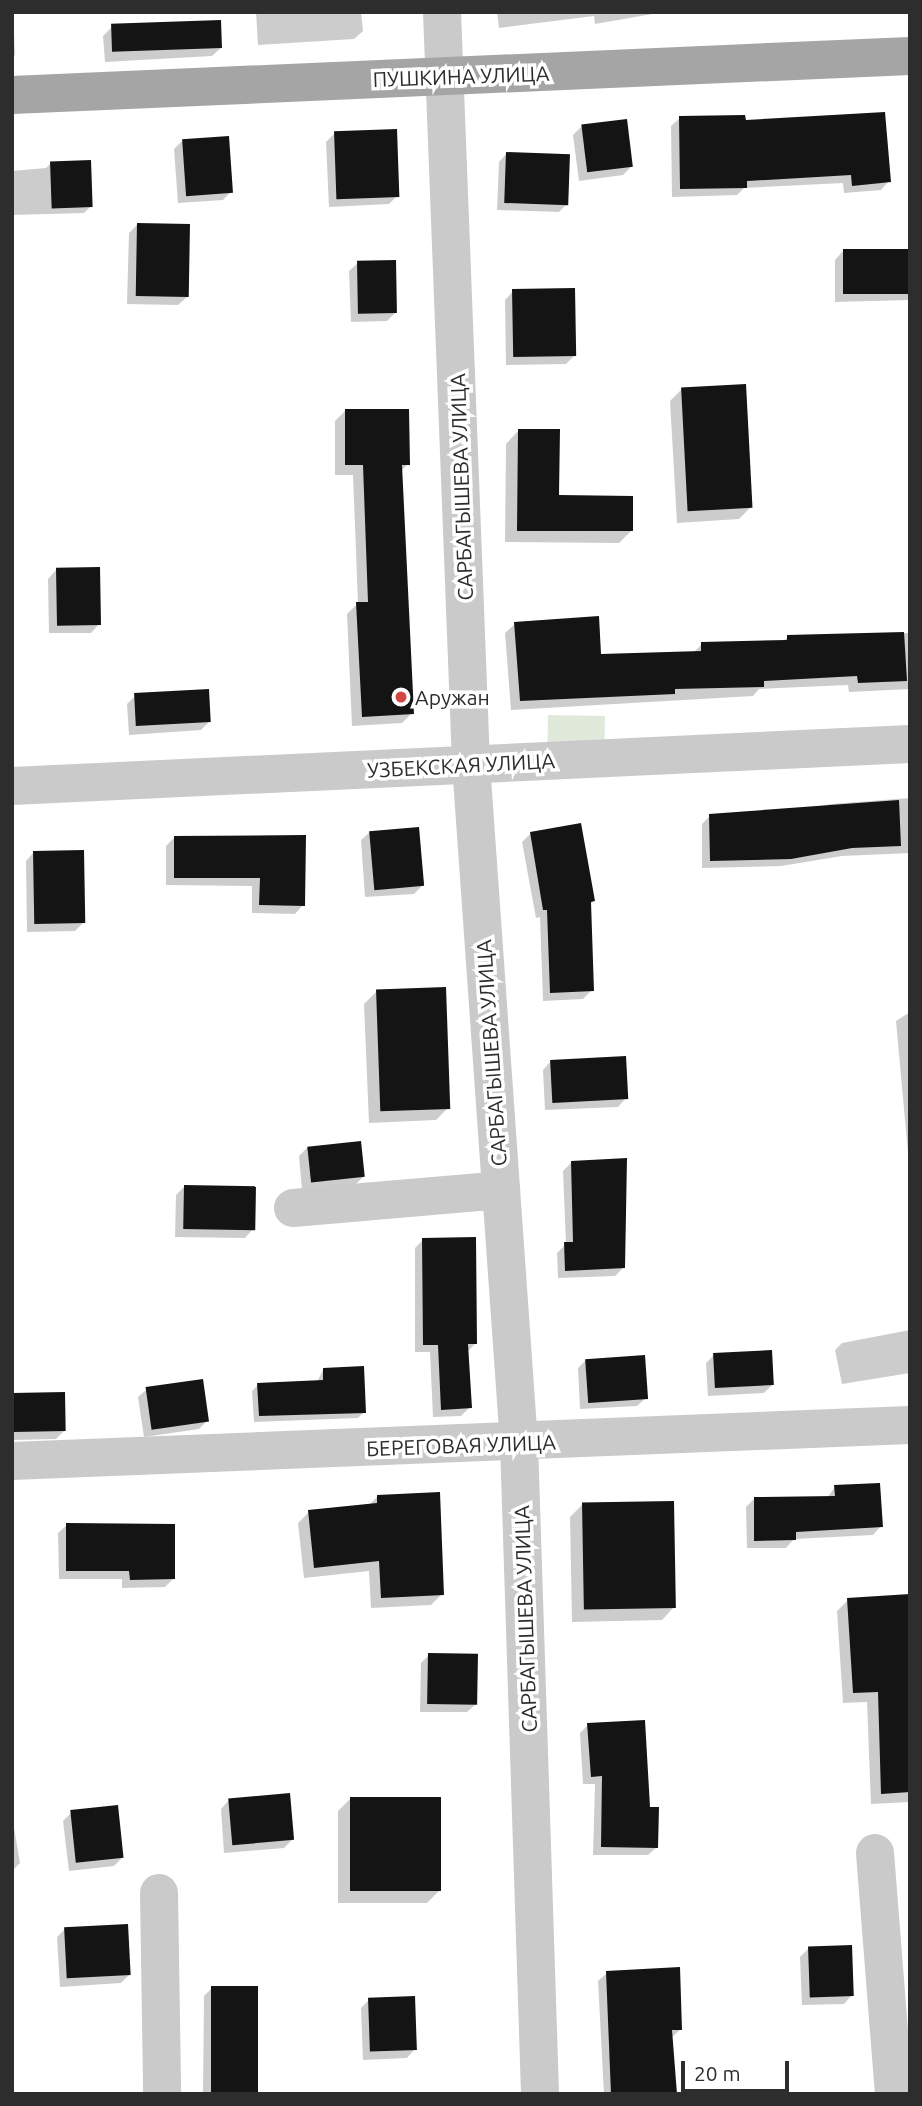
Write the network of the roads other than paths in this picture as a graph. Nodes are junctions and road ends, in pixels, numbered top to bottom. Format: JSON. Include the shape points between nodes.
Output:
{"nodes":[{"id":1,"x":442,"y":12,"type":"edge"},
{"id":2,"x":910,"y":57,"type":"edge"},
{"id":3,"x":446,"y":76,"type":"junction"},
{"id":4,"x":12,"y":95,"type":"edge"},
{"id":5,"x":910,"y":744,"type":"edge"},
{"id":6,"x":471,"y":764,"type":"junction"},
{"id":7,"x":12,"y":786,"type":"edge"},
{"id":8,"x":501,"y":1190,"type":"junction"},
{"id":9,"x":293,"y":1208,"type":"dead end"},
{"id":10,"x":910,"y":1425,"type":"edge"},
{"id":11,"x":519,"y":1443,"type":"junction"},
{"id":12,"x":12,"y":1461,"type":"edge"},
{"id":13,"x":875,"y":1853,"type":"dead end"},
{"id":14,"x":159,"y":1893,"type":"dead end"},
{"id":15,"x":162,"y":2094,"type":"edge"},
{"id":16,"x":540,"y":2094,"type":"edge"},
{"id":17,"x":894,"y":2094,"type":"edge"}],
"edges":[{"from":1,"to":3,"type":"street","name":"САРБАГЫШЕВА УЛИЦА"},
{"from":2,"to":3,"type":"main road","name":"ПУШКИНА УЛИЦА"},
{"from":3,"to":4,"type":"main road","name":"ПУШКИНА УЛИЦА"},
{"from":3,"to":6,"type":"street","name":"САРБАГЫШЕВА УЛИЦА"},
{"from":5,"to":6,"type":"street","name":"УЗБЕКСКАЯ УЛИЦА"},
{"from":6,"to":7,"type":"street","name":"УЗБЕКСКАЯ УЛИЦА"},
{"from":6,"to":8,"type":"street","name":"САРБАГЫШЕВА УЛИЦА"},
{"from":8,"to":9,"type":"street"},
{"from":8,"to":11,"type":"street","name":"САРБАГЫШЕВА УЛИЦА"},
{"from":10,"to":11,"type":"street","name":"БЕРЕГОВАЯ УЛИЦА"},
{"from":11,"to":12,"type":"street","name":"БЕРЕГОВАЯ УЛИЦА"},
{"from":11,"to":16,"type":"street","name":"САРБАГЫШЕВА УЛИЦА"},
{"from":13,"to":17,"type":"street"},
{"from":14,"to":15,"type":"street"}]}
